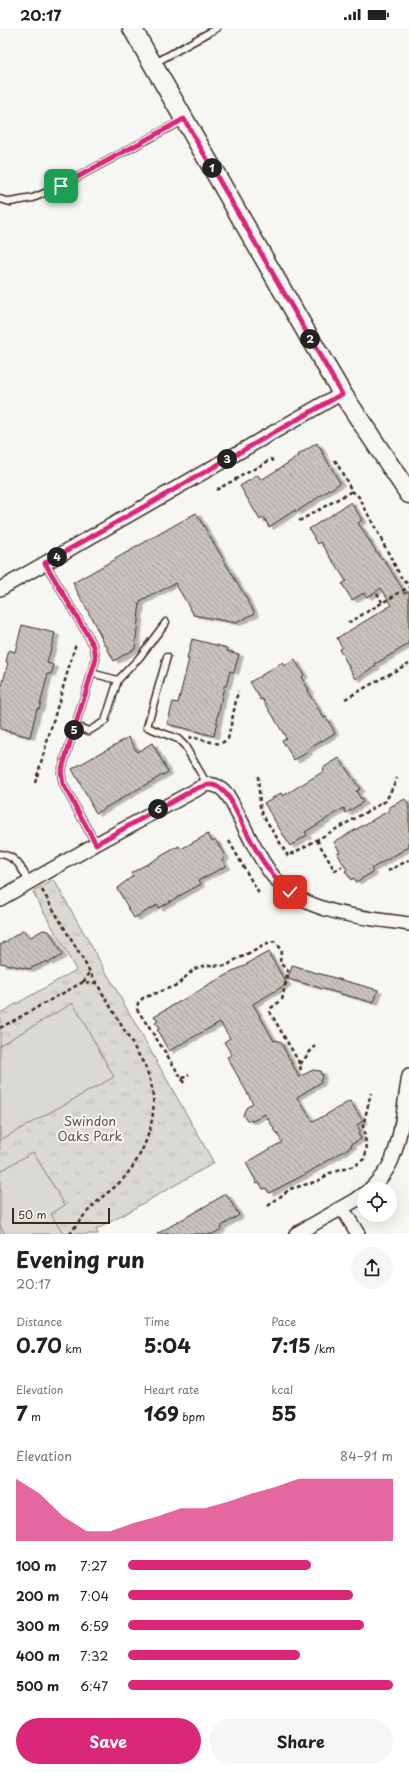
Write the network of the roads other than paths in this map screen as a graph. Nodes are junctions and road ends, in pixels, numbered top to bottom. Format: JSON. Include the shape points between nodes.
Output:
{"nodes":[{"id":1,"x":132,"y":28,"type":"edge"},
{"id":2,"x":217,"y":28,"type":"edge"},
{"id":3,"x":153,"y":64,"type":"junction"},
{"id":4,"x":184,"y":119,"type":"junction"},
{"id":5,"x":0,"y":199,"type":"edge"},
{"id":6,"x":342,"y":394,"type":"junction"},
{"id":7,"x":409,"y":494,"type":"edge"},
{"id":8,"x":45,"y":563,"type":"junction"},
{"id":9,"x":0,"y":589,"type":"edge"},
{"id":10,"x":166,"y":622,"type":"dead end"},
{"id":11,"x":167,"y":657,"type":"dead end"},
{"id":12,"x":91,"y":673,"type":"junction"},
{"id":13,"x":118,"y":680,"type":"junction"},
{"id":14,"x":75,"y":726,"type":"junction"},
{"id":15,"x":207,"y":784,"type":"junction"},
{"id":16,"x":96,"y":844,"type":"junction"},
{"id":17,"x":0,"y":854,"type":"edge"},
{"id":18,"x":32,"y":881,"type":"junction"},
{"id":19,"x":0,"y":900,"type":"edge"},
{"id":20,"x":409,"y":924,"type":"edge"},
{"id":21,"x":409,"y":1076,"type":"edge"},
{"id":22,"x":376,"y":1182,"type":"edge"},
{"id":23,"x":357,"y":1198,"type":"edge"},
{"id":24,"x":342,"y":1208,"type":"junction"},
{"id":25,"x":296,"y":1234,"type":"edge"},
{"id":26,"x":358,"y":1234,"type":"edge"}],
"edges":[{"from":1,"to":3,"type":"street"},
{"from":2,"to":3,"type":"lane"},
{"from":3,"to":4,"type":"street"},
{"from":4,"to":5,"type":"lane","via":[[47,192],[33,198],[10,202]]},
{"from":4,"to":6,"type":"street"},
{"from":6,"to":7,"type":"street"},
{"from":6,"to":8,"type":"street"},
{"from":8,"to":9,"type":"street"},
{"from":8,"to":12,"type":"lane","via":[[94,646],[96,659]]},
{"from":10,"to":13,"type":"lane","via":[[139,658]]},
{"from":11,"to":15,"type":"lane","via":[[147,727],[178,739],[185,746]]},
{"from":12,"to":13,"type":"lane"},
{"from":12,"to":14,"type":"lane"},
{"from":13,"to":14,"type":"lane","via":[[105,721],[89,731]]},
{"from":14,"to":16,"type":"lane","via":[[61,772],[63,784]]},
{"from":15,"to":16,"type":"street"},
{"from":15,"to":20,"type":"street","via":[[216,785],[224,790],[266,865],[278,882],[290,892],[328,910]]},
{"from":16,"to":18,"type":"street"},
{"from":17,"to":18,"type":"lane","via":[[9,856]]},
{"from":18,"to":19,"type":"street"},
{"from":21,"to":22,"type":"street","via":[[391,1162]]},
{"from":23,"to":24,"type":"street"},
{"from":24,"to":25,"type":"street"},
{"from":24,"to":26,"type":"street"}]}
